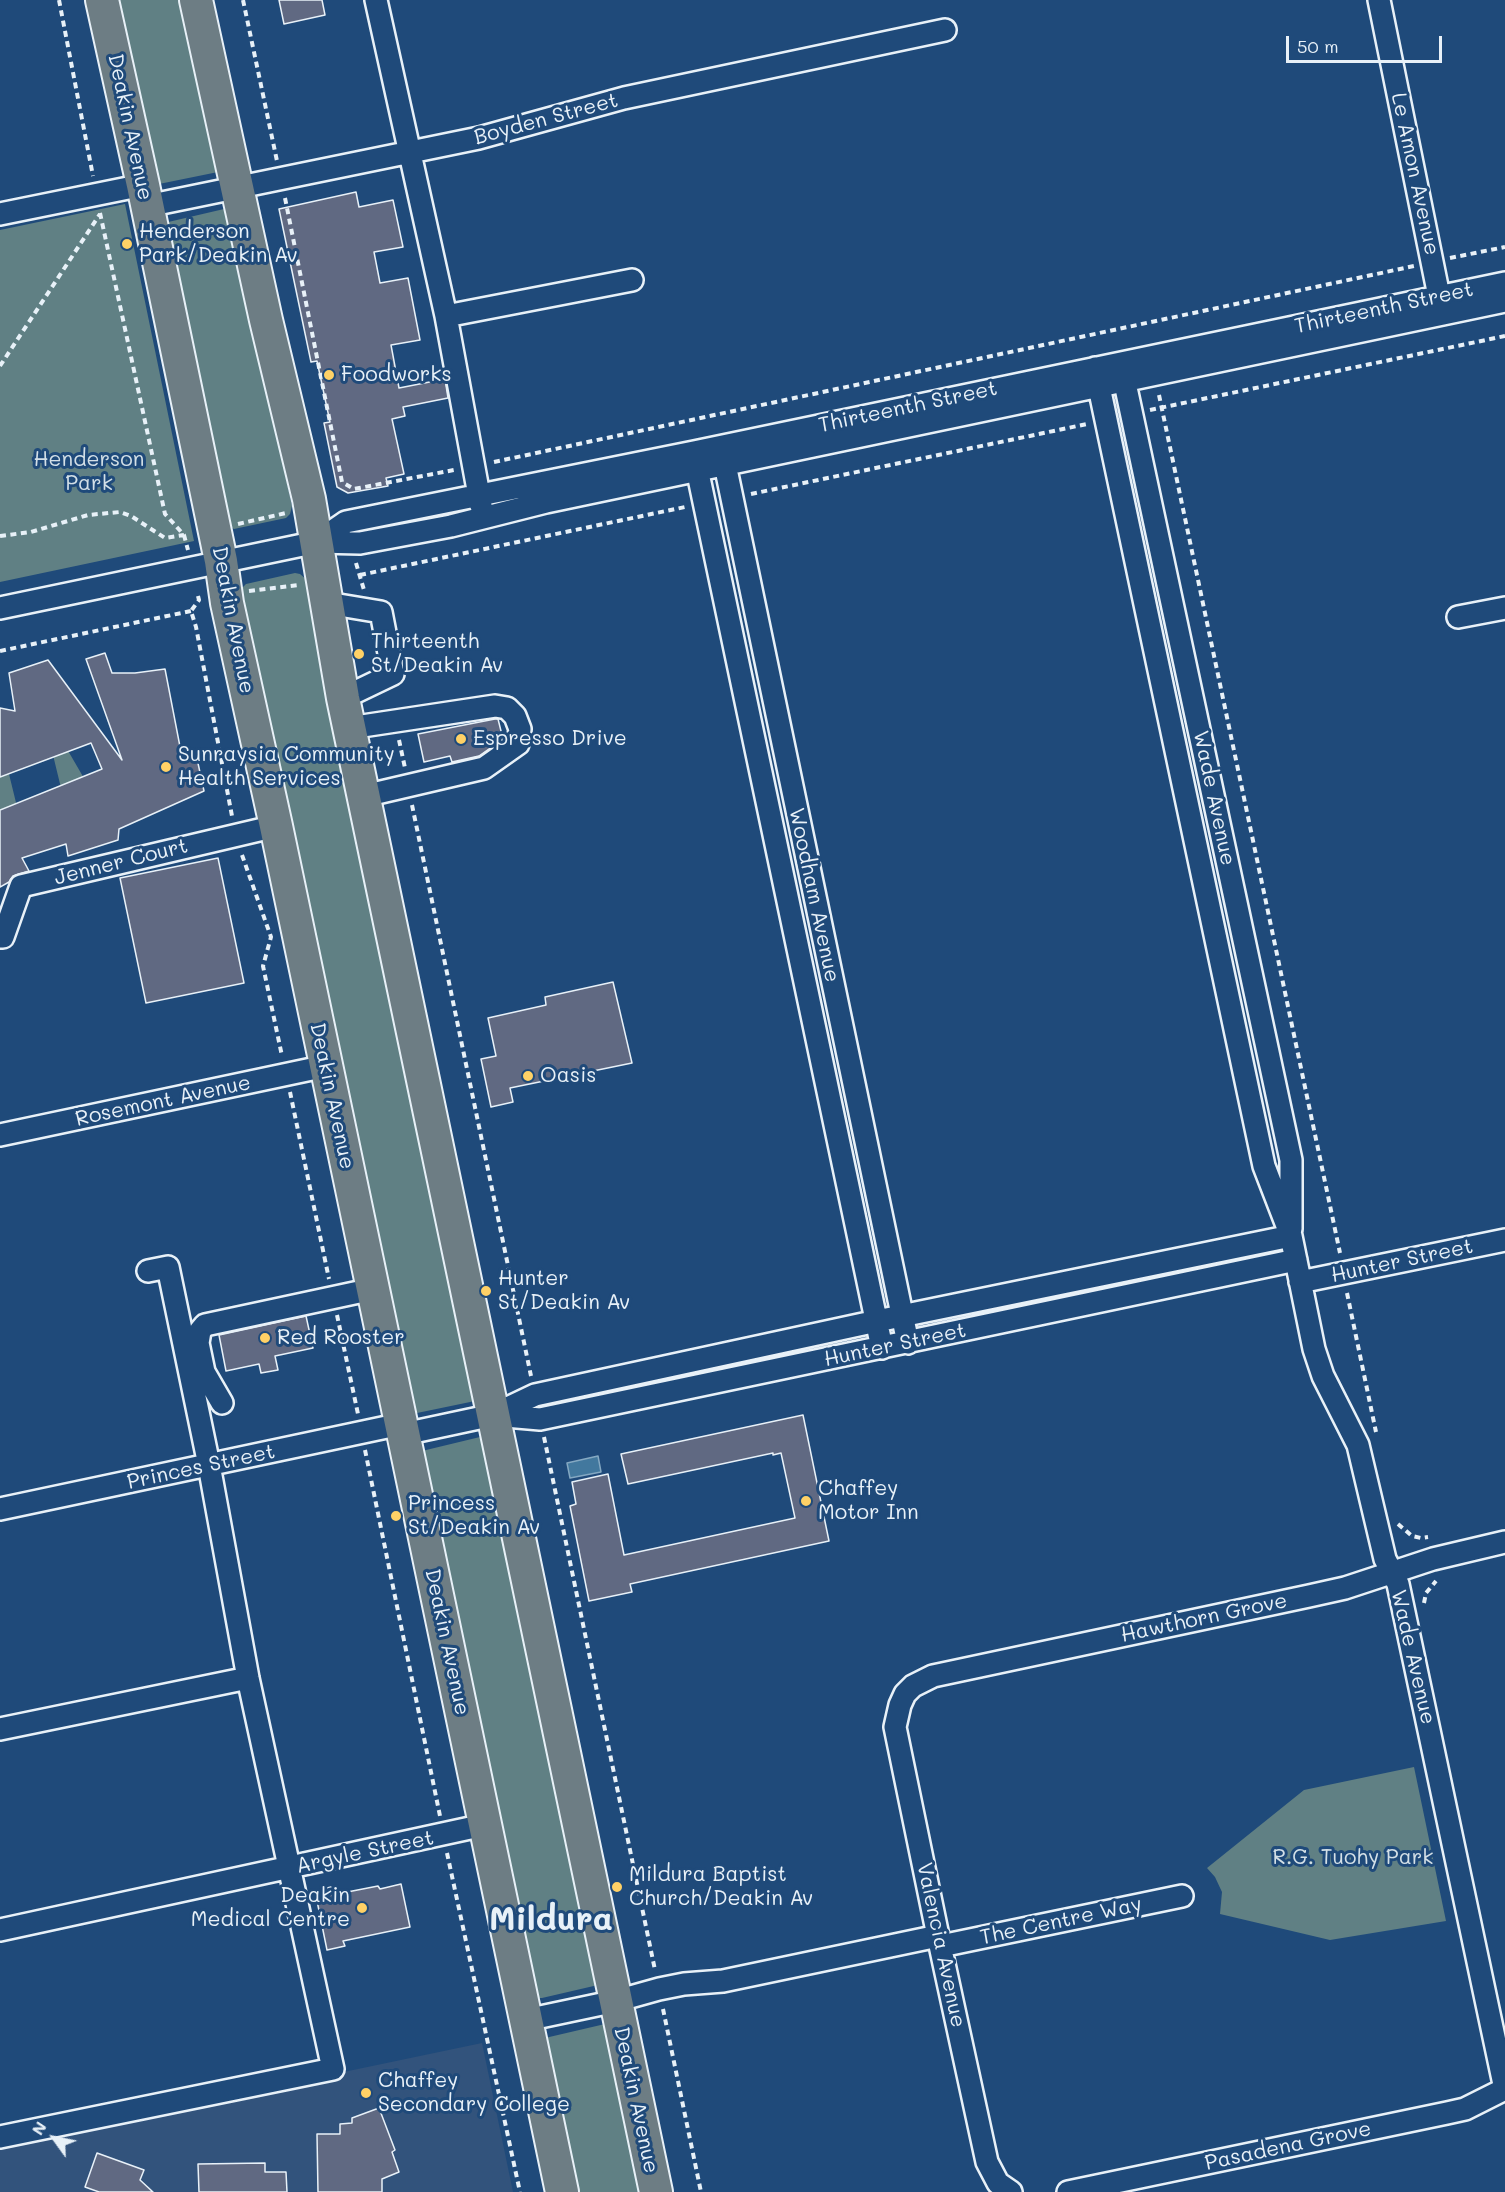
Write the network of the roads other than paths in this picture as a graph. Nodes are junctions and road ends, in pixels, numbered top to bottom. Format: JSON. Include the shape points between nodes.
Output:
{"nodes":[{"id":1,"x":102,"y":0,"type":"edge"},
{"id":2,"x":196,"y":0,"type":"edge"},
{"id":3,"x":376,"y":0,"type":"edge"},
{"id":4,"x":1379,"y":0,"type":"edge"},
{"id":5,"x":945,"y":30,"type":"dead end"},
{"id":6,"x":409,"y":152,"type":"junction"},
{"id":7,"x":237,"y":187,"type":"junction"},
{"id":8,"x":145,"y":196,"type":"junction"},
{"id":9,"x":0,"y":214,"type":"edge"},
{"id":10,"x":632,"y":280,"type":"dead end"},
{"id":11,"x":1503,"y":296,"type":"edge"},
{"id":12,"x":1441,"y":305,"type":"junction"},
{"id":13,"x":446,"y":316,"type":"junction"},
{"id":14,"x":1123,"y":372,"type":"junction"},
{"id":15,"x":1097,"y":377,"type":"junction"},
{"id":16,"x":723,"y":455,"type":"junction"},
{"id":17,"x":696,"y":461,"type":"junction"},
{"id":18,"x":478,"y":495,"type":"junction"},
{"id":19,"x":484,"y":518,"type":"junction"},
{"id":20,"x":317,"y":542,"type":"junction"},
{"id":21,"x":207,"y":564,"type":"junction"},
{"id":22,"x":325,"y":591,"type":"junction"},
{"id":23,"x":0,"y":608,"type":"edge"},
{"id":24,"x":1505,"y":608,"type":"edge"},
{"id":25,"x":1458,"y":617,"type":"dead end"},
{"id":26,"x":346,"y":713,"type":"junction"},
{"id":27,"x":364,"y":796,"type":"junction"},
{"id":28,"x":276,"y":826,"type":"junction"},
{"id":29,"x":0,"y":937,"type":"edge"},
{"id":30,"x":326,"y":1066,"type":"junction"},
{"id":31,"x":0,"y":1135,"type":"edge"},
{"id":32,"x":1291,"y":1236,"type":"junction"},
{"id":33,"x":1505,"y":1240,"type":"edge"},
{"id":34,"x":1296,"y":1260,"type":"junction"},
{"id":35,"x":148,"y":1271,"type":"dead end"},
{"id":36,"x":1300,"y":1282,"type":"junction"},
{"id":37,"x":373,"y":1289,"type":"junction"},
{"id":38,"x":902,"y":1316,"type":"junction"},
{"id":39,"x":877,"y":1321,"type":"junction"},
{"id":40,"x":908,"y":1343,"type":"junction"},
{"id":41,"x":882,"y":1348,"type":"junction"},
{"id":42,"x":222,"y":1403,"type":"dead end"},
{"id":43,"x":493,"y":1415,"type":"junction"},
{"id":44,"x":403,"y":1429,"type":"junction"},
{"id":45,"x":209,"y":1465,"type":"junction"},
{"id":46,"x":0,"y":1509,"type":"edge"},
{"id":47,"x":1505,"y":1542,"type":"edge"},
{"id":48,"x":1391,"y":1572,"type":"junction"},
{"id":49,"x":248,"y":1678,"type":"junction"},
{"id":50,"x":905,"y":1694,"type":"joint"},
{"id":51,"x":0,"y":1729,"type":"edge"},
{"id":52,"x":484,"y":1825,"type":"junction"},
{"id":53,"x":288,"y":1868,"type":"junction"},
{"id":54,"x":1182,"y":1896,"type":"dead end"},
{"id":55,"x":0,"y":1930,"type":"edge"},
{"id":56,"x":940,"y":1941,"type":"junction"},
{"id":57,"x":616,"y":2001,"type":"junction"},
{"id":58,"x":526,"y":2020,"type":"junction"},
{"id":59,"x":1505,"y":2089,"type":"edge"},
{"id":60,"x":0,"y":2137,"type":"edge"},
{"id":61,"x":1009,"y":2191,"type":"edge"},
{"id":62,"x":562,"y":2192,"type":"edge"},
{"id":63,"x":656,"y":2192,"type":"edge"},
{"id":64,"x":1068,"y":2192,"type":"edge"}],
"edges":[{"from":1,"to":8,"type":"highway","name":"Deakin Avenue"},
{"from":2,"to":7,"type":"highway","name":"Deakin Avenue"},
{"from":3,"to":6,"type":"street"},
{"from":4,"to":12,"type":"street","name":"Le Amon Avenue"},
{"from":5,"to":6,"type":"street","name":"Boyden Street","via":[[624,98],[518,129]]},
{"from":6,"to":7,"type":"street","name":"Boyden Street","via":[[282,186]]},
{"from":6,"to":13,"type":"street"},
{"from":7,"to":8,"type":"street","name":"Boyden Street"},
{"from":7,"to":20,"type":"highway","name":"Deakin Avenue"},
{"from":8,"to":9,"type":"street","name":"Boyden Street"},
{"from":8,"to":21,"type":"highway","name":"Deakin Avenue","via":[[214,526]]},
{"from":10,"to":13,"type":"street"},
{"from":11,"to":12,"type":"street","name":"Thirteenth Street"},
{"from":12,"to":14,"type":"street","name":"Thirteenth Street"},
{"from":12,"to":14,"type":"street","name":"Thirteenth Street","via":[[1155,375]]},
{"from":13,"to":18,"type":"street"},
{"from":14,"to":15,"type":"street","name":"Thirteenth Street"},
{"from":14,"to":32,"type":"street","name":"Wade Avenue","via":[[1291,1160]]},
{"from":15,"to":16,"type":"street","name":"Thirteenth Street"},
{"from":15,"to":32,"type":"street","name":"Wade Avenue","via":[[1264,1166]]},
{"from":16,"to":17,"type":"street","name":"Thirteenth Street"},
{"from":16,"to":38,"type":"street","name":"Woodham Avenue"},
{"from":17,"to":18,"type":"street","name":"Thirteenth Street"},
{"from":17,"to":19,"type":"street","name":"Thirteenth Street"},
{"from":17,"to":39,"type":"street","name":"Woodham Avenue"},
{"from":18,"to":19,"type":"street"},
{"from":18,"to":20,"type":"street","name":"Thirteenth Street","via":[[346,522]]},
{"from":19,"to":20,"type":"street","name":"Thirteenth Street","via":[[350,544]]},
{"from":20,"to":21,"type":"street","name":"Thirteenth Street"},
{"from":20,"to":22,"type":"highway","name":"Deakin Avenue"},
{"from":21,"to":23,"type":"street","name":"Thirteenth Street"},
{"from":21,"to":28,"type":"highway","name":"Deakin Avenue","via":[[212,597]]},
{"from":22,"to":26,"type":"highway","name":"Deakin Avenue"},
{"from":22,"to":26,"type":"street","via":[[381,612],[393,674]]},
{"from":24,"to":25,"type":"street"},
{"from":26,"to":27,"type":"highway","name":"Deakin Avenue"},
{"from":26,"to":27,"type":"street","via":[[395,720],[495,706],[507,708],[520,729],[518,744],[484,768]]},
{"from":27,"to":43,"type":"highway","name":"Deakin Avenue"},
{"from":28,"to":29,"type":"street","name":"Jenner Court","via":[[21,886]]},
{"from":28,"to":30,"type":"highway","name":"Deakin Avenue"},
{"from":30,"to":31,"type":"street","name":"Rosemont Avenue"},
{"from":30,"to":37,"type":"highway","name":"Deakin Avenue"},
{"from":32,"to":34,"type":"street","name":"Wade Avenue"},
{"from":32,"to":38,"type":"street","name":"Hunter Street"},
{"from":33,"to":36,"type":"street","name":"Hunter Street"},
{"from":34,"to":36,"type":"street","name":"Wade Avenue"},
{"from":34,"to":40,"type":"street","name":"Hunter Street"},
{"from":35,"to":45,"type":"street","via":[[168,1267]]},
{"from":36,"to":48,"type":"street","name":"Wade Avenue","via":[[1323,1376],[1358,1444]]},
{"from":37,"to":42,"type":"street","via":[[205,1325],[198,1343],[204,1372]]},
{"from":37,"to":44,"type":"highway","name":"Deakin Avenue"},
{"from":38,"to":39,"type":"street","name":"Hunter Street"},
{"from":38,"to":40,"type":"street","name":"Woodham Avenue"},
{"from":39,"to":41,"type":"street","name":"Woodham Avenue"},
{"from":39,"to":43,"type":"street","name":"Hunter Street","via":[[535,1395]]},
{"from":40,"to":41,"type":"street","name":"Hunter Street"},
{"from":41,"to":43,"type":"street","name":"Hunter Street","via":[[540,1419]]},
{"from":43,"to":44,"type":"street","name":"Hunter Street"},
{"from":43,"to":57,"type":"highway","name":"Deakin Avenue"},
{"from":44,"to":45,"type":"street","name":"Princes Street","via":[[362,1432]]},
{"from":44,"to":52,"type":"highway","name":"Deakin Avenue"},
{"from":45,"to":46,"type":"street","name":"Princes Street"},
{"from":45,"to":49,"type":"street"},
{"from":47,"to":48,"type":"street","name":"Hawthorn Grove"},
{"from":48,"to":50,"type":"street","name":"Hawthorn Grove","via":[[1345,1588],[933,1676]]},
{"from":48,"to":59,"type":"street","name":"Wade Avenue","via":[[1398,1584]]},
{"from":49,"to":51,"type":"street"},
{"from":49,"to":53,"type":"street"},
{"from":50,"to":56,"type":"street","name":"Valencia Avenue","via":[[895,1727]]},
{"from":52,"to":53,"type":"street","name":"Argyle Street"},
{"from":52,"to":58,"type":"highway","name":"Deakin Avenue"},
{"from":53,"to":55,"type":"street","name":"Argyle Street"},
{"from":53,"to":60,"type":"street","via":[[333,2069]]},
{"from":54,"to":56,"type":"street","name":"The Centre Way"},
{"from":56,"to":57,"type":"street","name":"The Centre Way","via":[[722,1981],[684,1984],[660,1995]]},
{"from":56,"to":61,"type":"street","name":"Valencia Avenue","via":[[987,2162],[998,2183]]},
{"from":57,"to":58,"type":"street","name":"The Centre Way"},
{"from":57,"to":63,"type":"highway","name":"Deakin Avenue"},
{"from":58,"to":62,"type":"highway","name":"Deakin Avenue"},
{"from":59,"to":64,"type":"street","name":"Pasadena Grove","via":[[1465,2109]]}]}
